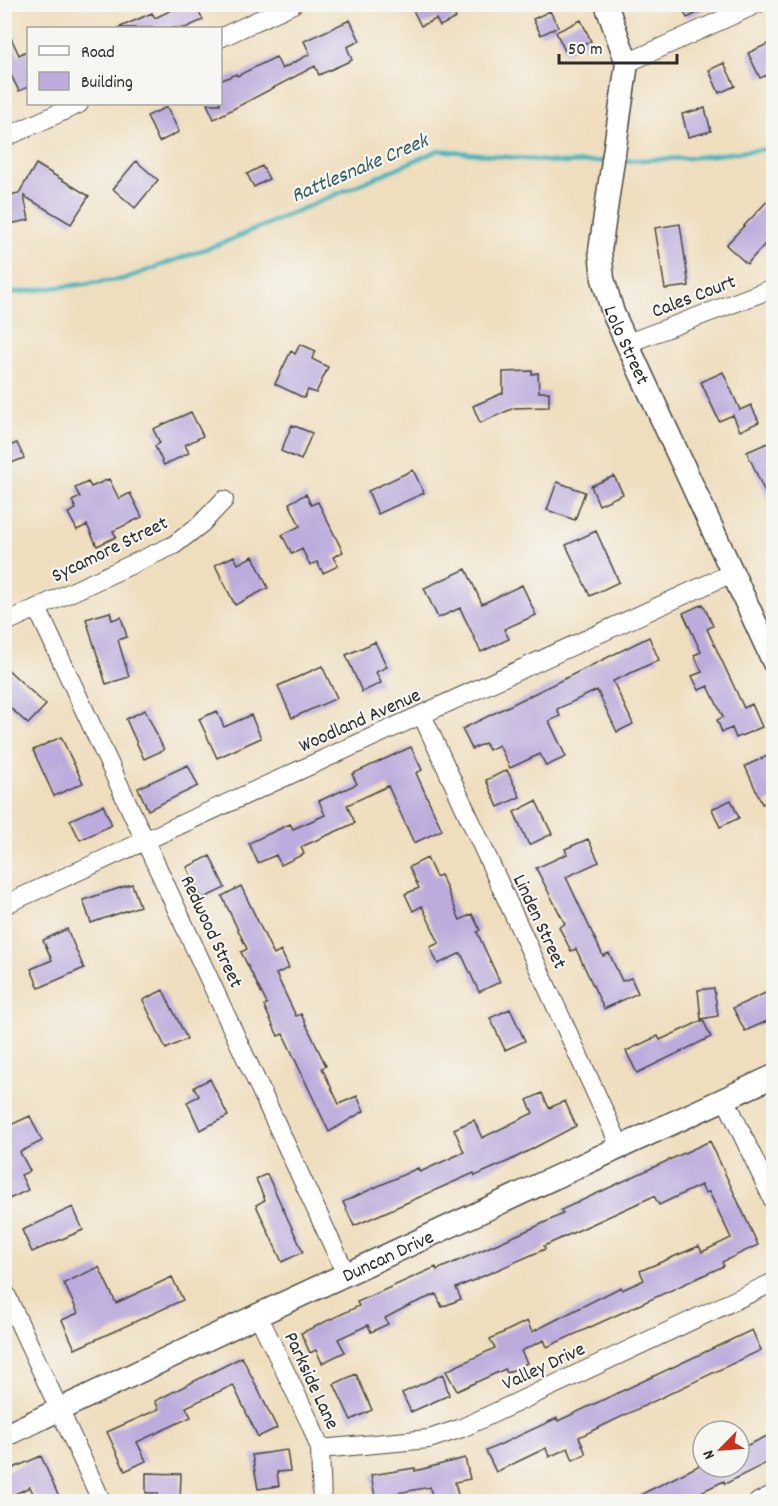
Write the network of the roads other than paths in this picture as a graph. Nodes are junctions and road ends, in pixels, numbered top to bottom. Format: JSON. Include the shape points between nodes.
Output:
{"nodes":[{"id":1,"x":293,"y":4,"type":"edge"},
{"id":2,"x":606,"y":4,"type":"edge"},
{"id":3,"x":757,"y":4,"type":"edge"},
{"id":4,"x":222,"y":37,"type":"edge"},
{"id":5,"x":627,"y":63,"type":"junction"},
{"id":6,"x":77,"y":105,"type":"edge"},
{"id":7,"x":4,"y":138,"type":"edge"},
{"id":8,"x":774,"y":288,"type":"edge"},
{"id":9,"x":628,"y":343,"type":"junction"},
{"id":10,"x":224,"y":500,"type":"dead end"},
{"id":11,"x":732,"y":573,"type":"junction"},
{"id":12,"x":37,"y":609,"type":"junction"},
{"id":13,"x":4,"y":623,"type":"edge"},
{"id":14,"x":774,"y":663,"type":"edge"},
{"id":15,"x":422,"y":715,"type":"junction"},
{"id":16,"x":146,"y":840,"type":"junction"},
{"id":17,"x":4,"y":905,"type":"edge"},
{"id":18,"x":774,"y":1076,"type":"edge"},
{"id":19,"x":725,"y":1098,"type":"junction"},
{"id":20,"x":620,"y":1146,"type":"junction"},
{"id":21,"x":774,"y":1202,"type":"edge"},
{"id":22,"x":346,"y":1274,"type":"junction"},
{"id":23,"x":774,"y":1282,"type":"edge"},
{"id":24,"x":4,"y":1290,"type":"edge"},
{"id":25,"x":258,"y":1315,"type":"junction"},
{"id":26,"x":59,"y":1410,"type":"junction"},
{"id":27,"x":4,"y":1436,"type":"edge"},
{"id":28,"x":320,"y":1449,"type":"junction"},
{"id":29,"x":774,"y":1494,"type":"edge"},
{"id":30,"x":102,"y":1502,"type":"edge"},
{"id":31,"x":322,"y":1502,"type":"edge"},
{"id":32,"x":758,"y":1502,"type":"edge"}],
"edges":[{"from":1,"to":4,"type":"street"},
{"from":2,"to":5,"type":"street","name":"Lolo Street"},
{"from":3,"to":5,"type":"street"},
{"from":5,"to":9,"type":"street","name":"Lolo Street","via":[[600,251],[613,313]]},
{"from":6,"to":7,"type":"street"},
{"from":8,"to":9,"type":"street","name":"Cales Court"},
{"from":9,"to":11,"type":"street","name":"Lolo Street"},
{"from":10,"to":12,"type":"street","name":"Sycamore Street","via":[[174,545]]},
{"from":11,"to":14,"type":"street","name":"Lolo Street"},
{"from":11,"to":15,"type":"street","name":"Woodland Avenue"},
{"from":12,"to":13,"type":"street","name":"Sycamore Street"},
{"from":12,"to":16,"type":"street","name":"Redwood Street"},
{"from":15,"to":16,"type":"street","name":"Woodland Avenue"},
{"from":15,"to":20,"type":"street","name":"Linden Street"},
{"from":16,"to":17,"type":"street","name":"Woodland Avenue"},
{"from":16,"to":22,"type":"street","name":"Redwood Street"},
{"from":18,"to":19,"type":"street","name":"Duncan Drive"},
{"from":19,"to":20,"type":"street","name":"Duncan Drive"},
{"from":19,"to":21,"type":"street"},
{"from":20,"to":22,"type":"street","name":"Duncan Drive"},
{"from":22,"to":25,"type":"street","name":"Duncan Drive"},
{"from":23,"to":28,"type":"street","name":"Valley Drive","via":[[462,1428],[429,1439]]},
{"from":24,"to":26,"type":"street"},
{"from":25,"to":26,"type":"street","name":"Duncan Drive"},
{"from":25,"to":28,"type":"street","name":"Parkside Lane"},
{"from":26,"to":27,"type":"street","name":"Duncan Drive"},
{"from":26,"to":30,"type":"street"},
{"from":28,"to":31,"type":"street","name":"Parkside Lane"},
{"from":29,"to":32,"type":"street"}]}
